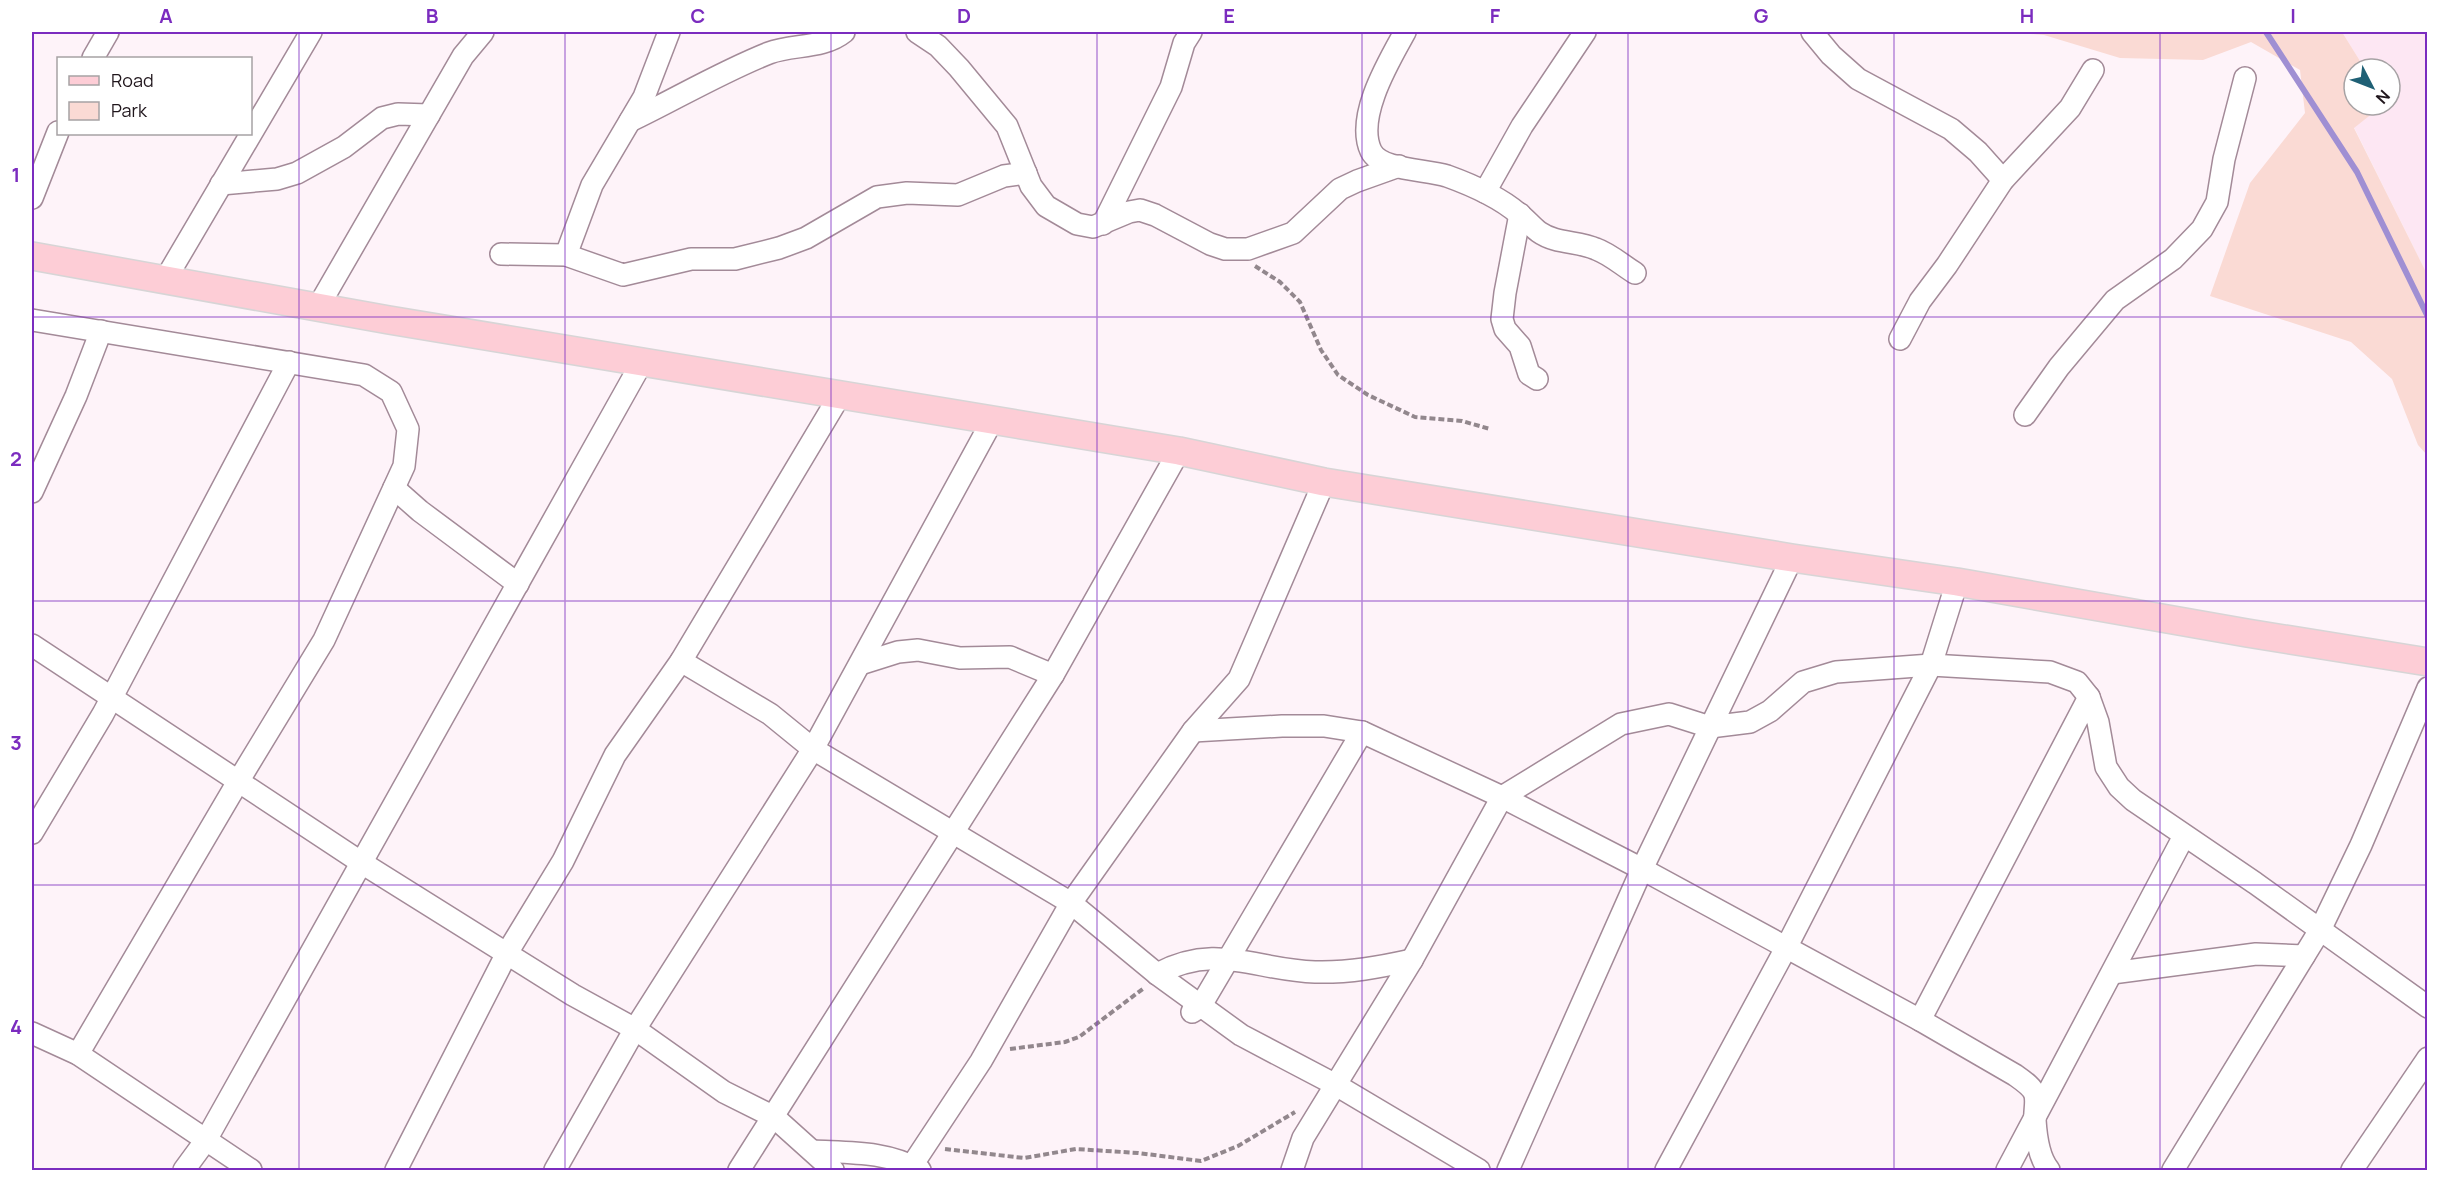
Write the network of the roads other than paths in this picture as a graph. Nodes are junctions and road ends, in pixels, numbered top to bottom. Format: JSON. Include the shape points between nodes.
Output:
{"nodes":[{"id":1,"x":92,"y":32,"type":"edge"},
{"id":2,"x":108,"y":32,"type":"edge"},
{"id":3,"x":311,"y":32,"type":"edge"},
{"id":4,"x":483,"y":32,"type":"edge"},
{"id":5,"x":669,"y":32,"type":"edge"},
{"id":6,"x":844,"y":32,"type":"edge"},
{"id":7,"x":917,"y":32,"type":"edge"},
{"id":8,"x":1191,"y":32,"type":"edge"},
{"id":9,"x":1405,"y":32,"type":"edge"},
{"id":10,"x":1585,"y":32,"type":"edge"},
{"id":11,"x":1812,"y":32,"type":"edge"},
{"id":12,"x":92,"y":57,"type":"edge"},
{"id":13,"x":93,"y":57,"type":"edge"},
{"id":14,"x":2093,"y":70,"type":"dead end"},
{"id":15,"x":2245,"y":78,"type":"dead end"},
{"id":16,"x":429,"y":115,"type":"junction"},
{"id":17,"x":630,"y":122,"type":"junction"},
{"id":18,"x":252,"y":132,"type":"edge"},
{"id":19,"x":57,"y":135,"type":"edge"},
{"id":20,"x":250,"y":135,"type":"edge"},
{"id":21,"x":1368,"y":138,"type":"junction"},
{"id":22,"x":1399,"y":166,"type":"junction"},
{"id":23,"x":1026,"y":173,"type":"junction"},
{"id":24,"x":2003,"y":180,"type":"junction"},
{"id":25,"x":221,"y":184,"type":"junction"},
{"id":26,"x":1340,"y":189,"type":"junction"},
{"id":27,"x":1485,"y":192,"type":"junction"},
{"id":28,"x":32,"y":198,"type":"edge"},
{"id":29,"x":1520,"y":214,"type":"junction"},
{"id":30,"x":1103,"y":224,"type":"junction"},
{"id":31,"x":501,"y":254,"type":"dead end"},
{"id":32,"x":566,"y":255,"type":"junction"},
{"id":33,"x":32,"y":256,"type":"edge"},
{"id":34,"x":1635,"y":273,"type":"dead end"},
{"id":35,"x":165,"y":280,"type":"junction"},
{"id":36,"x":318,"y":307,"type":"junction"},
{"id":37,"x":32,"y":320,"type":"edge"},
{"id":38,"x":101,"y":331,"type":"junction"},
{"id":39,"x":1900,"y":339,"type":"dead end"},
{"id":40,"x":289,"y":362,"type":"junction"},
{"id":41,"x":642,"y":362,"type":"junction"},
{"id":42,"x":1537,"y":379,"type":"dead end"},
{"id":43,"x":840,"y":395,"type":"junction"},
{"id":44,"x":2025,"y":415,"type":"dead end"},
{"id":45,"x":992,"y":421,"type":"junction"},
{"id":46,"x":1179,"y":451,"type":"junction"},
{"id":47,"x":1324,"y":482,"type":"junction"},
{"id":48,"x":394,"y":488,"type":"junction"},
{"id":49,"x":32,"y":492,"type":"edge"},
{"id":50,"x":1792,"y":558,"type":"junction"},
{"id":51,"x":1957,"y":582,"type":"junction"},
{"id":52,"x":518,"y":584,"type":"junction"},
{"id":53,"x":32,"y":645,"type":"edge"},
{"id":54,"x":681,"y":661,"type":"junction"},
{"id":55,"x":2427,"y":662,"type":"edge"},
{"id":56,"x":860,"y":664,"type":"junction"},
{"id":57,"x":1931,"y":665,"type":"junction"},
{"id":58,"x":1053,"y":675,"type":"junction"},
{"id":59,"x":2427,"y":688,"type":"edge"},
{"id":60,"x":2090,"y":697,"type":"junction"},
{"id":61,"x":112,"y":698,"type":"junction"},
{"id":62,"x":1710,"y":727,"type":"junction"},
{"id":63,"x":1193,"y":731,"type":"junction"},
{"id":64,"x":1362,"y":732,"type":"junction"},
{"id":65,"x":813,"y":749,"type":"junction"},
{"id":66,"x":239,"y":780,"type":"junction"},
{"id":67,"x":1502,"y":797,"type":"junction"},
{"id":68,"x":952,"y":831,"type":"junction"},
{"id":69,"x":32,"y":833,"type":"edge"},
{"id":70,"x":2184,"y":836,"type":"junction"},
{"id":71,"x":362,"y":863,"type":"junction"},
{"id":72,"x":1642,"y":870,"type":"junction"},
{"id":73,"x":1071,"y":903,"type":"junction"},
{"id":74,"x":2320,"y":930,"type":"junction"},
{"id":75,"x":1786,"y":948,"type":"junction"},
{"id":76,"x":507,"y":953,"type":"junction"},
{"id":77,"x":2304,"y":956,"type":"junction"},
{"id":78,"x":1228,"y":958,"type":"junction"},
{"id":79,"x":1412,"y":960,"type":"junction"},
{"id":80,"x":2112,"y":973,"type":"junction"},
{"id":81,"x":1157,"y":974,"type":"junction"},
{"id":82,"x":2427,"y":1007,"type":"edge"},
{"id":83,"x":1196,"y":1009,"type":"junction"},
{"id":84,"x":1920,"y":1020,"type":"junction"},
{"id":85,"x":635,"y":1029,"type":"junction"},
{"id":86,"x":32,"y":1033,"type":"edge"},
{"id":87,"x":78,"y":1054,"type":"junction"},
{"id":88,"x":2427,"y":1058,"type":"edge"},
{"id":89,"x":1332,"y":1090,"type":"junction"},
{"id":90,"x":774,"y":1117,"type":"junction"},
{"id":91,"x":2035,"y":1120,"type":"junction"},
{"id":92,"x":206,"y":1140,"type":"junction"},
{"id":93,"x":813,"y":1151,"type":"junction"},
{"id":94,"x":914,"y":1169,"type":"edge"},
{"id":95,"x":184,"y":1170,"type":"edge"},
{"id":96,"x":251,"y":1170,"type":"edge"},
{"id":97,"x":396,"y":1170,"type":"edge"},
{"id":98,"x":555,"y":1170,"type":"edge"},
{"id":99,"x":739,"y":1170,"type":"edge"},
{"id":100,"x":833,"y":1170,"type":"edge"},
{"id":101,"x":1292,"y":1170,"type":"edge"},
{"id":102,"x":1479,"y":1170,"type":"edge"},
{"id":103,"x":1508,"y":1170,"type":"edge"},
{"id":104,"x":1666,"y":1170,"type":"edge"},
{"id":105,"x":2007,"y":1170,"type":"edge"},
{"id":106,"x":2049,"y":1170,"type":"edge"},
{"id":107,"x":2172,"y":1170,"type":"edge"},
{"id":108,"x":2352,"y":1170,"type":"edge"}],
"edges":[{"from":1,"to":12,"type":"street"},
{"from":2,"to":13,"type":"street"},
{"from":3,"to":18,"type":"street"},
{"from":4,"to":16,"type":"street","via":[[463,56]]},
{"from":5,"to":17,"type":"street","via":[[645,97]]},
{"from":6,"to":17,"type":"street","via":[[817,43],[770,52]]},
{"from":7,"to":23,"type":"street","via":[[938,46],[1007,126]]},
{"from":8,"to":30,"type":"street","via":[[1171,87]]},
{"from":9,"to":21,"type":"street","via":[[1371,104]]},
{"from":10,"to":27,"type":"street","via":[[1522,126]]},
{"from":11,"to":24,"type":"street","via":[[1858,79],[1951,129]]},
{"from":14,"to":24,"type":"street","via":[[2065,115]]},
{"from":15,"to":44,"type":"street","via":[[2217,202],[2202,229],[2173,259],[2115,300]]},
{"from":16,"to":25,"type":"street","via":[[382,118],[344,147],[297,173],[277,179]]},
{"from":16,"to":36,"type":"street"},
{"from":17,"to":32,"type":"street","via":[[592,185]]},
{"from":19,"to":28,"type":"street"},
{"from":20,"to":25,"type":"street"},
{"from":21,"to":22,"type":"street","via":[[1370,149],[1380,162]]},
{"from":21,"to":26,"type":"street","via":[[1360,161]]},
{"from":22,"to":26,"type":"street"},
{"from":22,"to":27,"type":"street","via":[[1446,176]]},
{"from":23,"to":30,"type":"street","via":[[1046,206],[1077,224]]},
{"from":23,"to":32,"type":"street","via":[[1004,176],[958,195],[877,196],[806,238],[735,260],[691,260],[623,275]]},
{"from":24,"to":39,"type":"street","via":[[1920,301]]},
{"from":25,"to":35,"type":"street"},
{"from":26,"to":30,"type":"street","via":[[1293,233],[1248,249],[1210,244],[1140,210]]},
{"from":27,"to":29,"type":"street"},
{"from":29,"to":34,"type":"street","via":[[1538,232],[1596,249]]},
{"from":29,"to":42,"type":"street","via":[[1502,319],[1520,346],[1529,374]]},
{"from":31,"to":32,"type":"street"},
{"from":33,"to":35,"type":"main road"},
{"from":35,"to":36,"type":"main road"},
{"from":36,"to":41,"type":"main road"},
{"from":37,"to":38,"type":"street"},
{"from":38,"to":40,"type":"street"},
{"from":38,"to":49,"type":"street"},
{"from":40,"to":48,"type":"street","via":[[364,375],[391,392],[408,429],[404,466]]},
{"from":40,"to":61,"type":"street"},
{"from":41,"to":43,"type":"main road"},
{"from":41,"to":52,"type":"street"},
{"from":43,"to":45,"type":"main road"},
{"from":43,"to":54,"type":"street"},
{"from":45,"to":46,"type":"main road"},
{"from":45,"to":56,"type":"street"},
{"from":46,"to":47,"type":"main road"},
{"from":46,"to":58,"type":"street"},
{"from":47,"to":50,"type":"main road"},
{"from":47,"to":63,"type":"street","via":[[1239,679]]},
{"from":48,"to":52,"type":"street"},
{"from":48,"to":66,"type":"street","via":[[324,640]]},
{"from":50,"to":51,"type":"main road"},
{"from":50,"to":62,"type":"street"},
{"from":51,"to":55,"type":"main road"},
{"from":51,"to":57,"type":"street"},
{"from":52,"to":71,"type":"street"},
{"from":53,"to":61,"type":"street"},
{"from":54,"to":65,"type":"street","via":[[771,714]]},
{"from":54,"to":76,"type":"street","via":[[615,755],[563,861]]},
{"from":56,"to":58,"type":"street","via":[[918,650],[960,658],[1010,657]]},
{"from":56,"to":65,"type":"street"},
{"from":57,"to":60,"type":"street","via":[[2050,672],[2077,682]]},
{"from":57,"to":62,"type":"street","via":[[1836,672],[1803,682],[1770,711],[1750,722]]},
{"from":57,"to":75,"type":"street"},
{"from":58,"to":68,"type":"street"},
{"from":59,"to":74,"type":"street","via":[[2361,845]]},
{"from":60,"to":70,"type":"street","via":[[2106,768],[2133,800]]},
{"from":60,"to":84,"type":"street"},
{"from":61,"to":66,"type":"street"},
{"from":61,"to":69,"type":"street"},
{"from":62,"to":67,"type":"street","via":[[1669,714],[1621,724]]},
{"from":62,"to":72,"type":"street"},
{"from":63,"to":64,"type":"street","via":[[1324,726]]},
{"from":63,"to":73,"type":"street"},
{"from":64,"to":67,"type":"street"},
{"from":64,"to":78,"type":"street"},
{"from":65,"to":68,"type":"street"},
{"from":65,"to":85,"type":"street"},
{"from":66,"to":71,"type":"street"},
{"from":66,"to":87,"type":"street"},
{"from":67,"to":72,"type":"street"},
{"from":67,"to":79,"type":"street"},
{"from":68,"to":73,"type":"street"},
{"from":68,"to":90,"type":"street"},
{"from":70,"to":74,"type":"street"},
{"from":70,"to":80,"type":"street"},
{"from":71,"to":76,"type":"street"},
{"from":71,"to":92,"type":"street"},
{"from":72,"to":75,"type":"street"},
{"from":72,"to":103,"type":"street"},
{"from":73,"to":81,"type":"street"},
{"from":73,"to":94,"type":"street"},
{"from":74,"to":77,"type":"street"},
{"from":74,"to":82,"type":"street"},
{"from":75,"to":84,"type":"street"},
{"from":75,"to":104,"type":"street"},
{"from":76,"to":85,"type":"street"},
{"from":76,"to":97,"type":"street"},
{"from":77,"to":80,"type":"street","via":[[2256,954]]},
{"from":77,"to":107,"type":"street"},
{"from":78,"to":79,"type":"street","via":[[1325,972],[1347,972]]},
{"from":78,"to":81,"type":"street","via":[[1190,961]]},
{"from":78,"to":83,"type":"street"},
{"from":79,"to":89,"type":"street"},
{"from":80,"to":91,"type":"street"},
{"from":81,"to":83,"type":"street"},
{"from":83,"to":89,"type":"street"},
{"from":84,"to":91,"type":"street","via":[[2029,1086],[2035,1094]]},
{"from":85,"to":90,"type":"street","via":[[724,1092]]},
{"from":85,"to":98,"type":"street"},
{"from":86,"to":87,"type":"street"},
{"from":87,"to":92,"type":"street"},
{"from":88,"to":108,"type":"street"},
{"from":89,"to":101,"type":"street","via":[[1303,1138]]},
{"from":89,"to":102,"type":"street"},
{"from":90,"to":93,"type":"street"},
{"from":90,"to":99,"type":"street"},
{"from":91,"to":105,"type":"street"},
{"from":91,"to":106,"type":"street","via":[[2043,1163]]},
{"from":92,"to":95,"type":"street"},
{"from":92,"to":96,"type":"street"},
{"from":93,"to":94,"type":"street","via":[[886,1156]]},
{"from":93,"to":100,"type":"street"}]}
